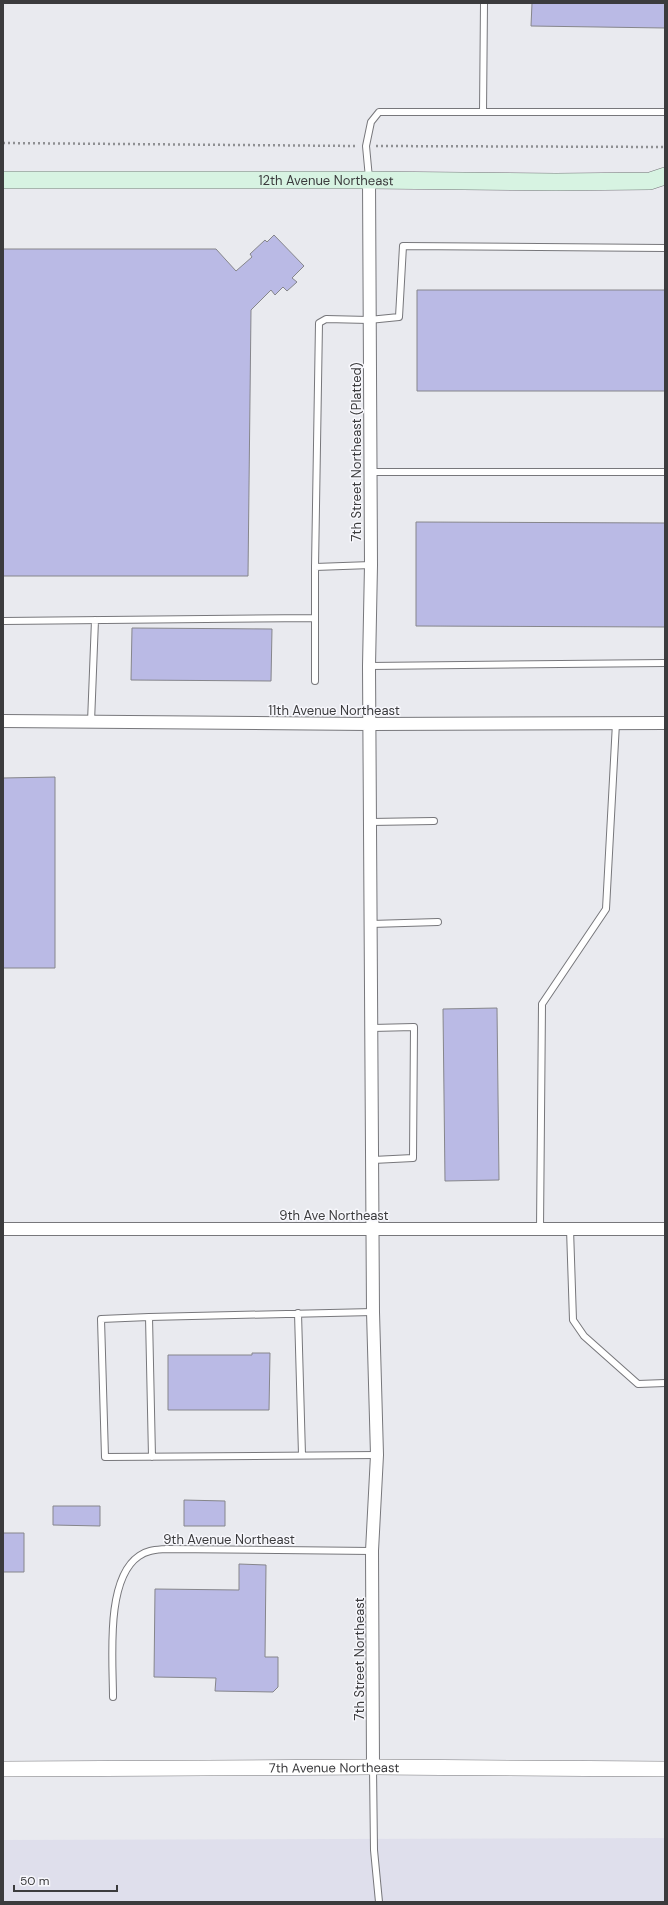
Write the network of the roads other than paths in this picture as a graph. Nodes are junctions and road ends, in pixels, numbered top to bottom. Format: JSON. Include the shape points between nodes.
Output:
{"nodes":[{"id":1,"x":484,"y":3,"type":"edge"},
{"id":2,"x":483,"y":112,"type":"junction"},
{"id":3,"x":665,"y":112,"type":"edge"},
{"id":4,"x":3,"y":180,"type":"edge"},
{"id":5,"x":369,"y":180,"type":"junction"},
{"id":6,"x":660,"y":181,"type":"edge"},
{"id":7,"x":665,"y":248,"type":"edge"},
{"id":8,"x":369,"y":320,"type":"junction"},
{"id":9,"x":370,"y":472,"type":"junction"},
{"id":10,"x":665,"y":472,"type":"edge"},
{"id":11,"x":371,"y":565,"type":"junction"},
{"id":12,"x":315,"y":567,"type":"junction"},
{"id":13,"x":315,"y":618,"type":"junction"},
{"id":14,"x":95,"y":620,"type":"junction"},
{"id":15,"x":3,"y":621,"type":"edge"},
{"id":16,"x":665,"y":663,"type":"edge"},
{"id":17,"x":369,"y":666,"type":"junction"},
{"id":18,"x":315,"y":681,"type":"dead end"},
{"id":19,"x":3,"y":721,"type":"edge"},
{"id":20,"x":92,"y":722,"type":"junction"},
{"id":21,"x":665,"y":723,"type":"edge"},
{"id":22,"x":369,"y":724,"type":"junction"},
{"id":23,"x":616,"y":724,"type":"junction"},
{"id":24,"x":434,"y":821,"type":"dead end"},
{"id":25,"x":370,"y":822,"type":"junction"},
{"id":26,"x":438,"y":922,"type":"dead end"},
{"id":27,"x":371,"y":924,"type":"junction"},
{"id":28,"x":372,"y":1028,"type":"junction"},
{"id":29,"x":373,"y":1160,"type":"junction"},
{"id":30,"x":3,"y":1229,"type":"edge"},
{"id":31,"x":374,"y":1229,"type":"junction"},
{"id":32,"x":540,"y":1229,"type":"junction"},
{"id":33,"x":570,"y":1229,"type":"junction"},
{"id":34,"x":665,"y":1229,"type":"edge"},
{"id":35,"x":373,"y":1312,"type":"junction"},
{"id":36,"x":298,"y":1313,"type":"junction"},
{"id":37,"x":149,"y":1317,"type":"junction"},
{"id":38,"x":665,"y":1383,"type":"edge"},
{"id":39,"x":302,"y":1455,"type":"junction"},
{"id":40,"x":377,"y":1455,"type":"junction"},
{"id":41,"x":152,"y":1457,"type":"junction"},
{"id":42,"x":372,"y":1551,"type":"junction"},
{"id":43,"x":113,"y":1697,"type":"dead end"},
{"id":44,"x":373,"y":1767,"type":"junction"},
{"id":45,"x":3,"y":1769,"type":"edge"},
{"id":46,"x":665,"y":1769,"type":"edge"},
{"id":47,"x":379,"y":1902,"type":"edge"}],
"edges":[{"from":1,"to":2,"type":"lane"},
{"from":2,"to":3,"type":"lane"},
{"from":2,"to":5,"type":"lane","via":[[379,112],[371,122],[366,146]]},
{"from":4,"to":5,"type":"main road","name":"12th Avenue Northeast"},
{"from":5,"to":6,"type":"main road","name":"12th Avenue Northeast"},
{"from":5,"to":8,"type":"street","name":"7th Street Northeast (Platted)"},
{"from":7,"to":8,"type":"lane","via":[[403,246],[399,317]]},
{"from":8,"to":9,"type":"street","name":"7th Street Northeast (Platted)"},
{"from":8,"to":12,"type":"lane","via":[[326,319],[319,323]]},
{"from":9,"to":10,"type":"lane"},
{"from":9,"to":11,"type":"street","name":"7th Street Northeast (Platted)"},
{"from":11,"to":12,"type":"lane"},
{"from":11,"to":17,"type":"street","name":"7th Street Northeast (Platted)"},
{"from":12,"to":13,"type":"lane"},
{"from":13,"to":14,"type":"lane"},
{"from":13,"to":18,"type":"lane"},
{"from":14,"to":15,"type":"lane"},
{"from":14,"to":20,"type":"lane"},
{"from":16,"to":17,"type":"lane"},
{"from":17,"to":22,"type":"street","name":"7th Street Northeast (Platted)"},
{"from":19,"to":20,"type":"street","name":"11th Avenue Northeast"},
{"from":20,"to":22,"type":"street","name":"11th Avenue Northeast"},
{"from":21,"to":23,"type":"street","name":"11th Avenue Northeast"},
{"from":22,"to":23,"type":"street","name":"11th Avenue Northeast"},
{"from":22,"to":25,"type":"street","name":"7th Street Northeast (Platted)"},
{"from":23,"to":32,"type":"lane","via":[[606,909],[542,1004]]},
{"from":24,"to":25,"type":"lane"},
{"from":25,"to":27,"type":"street","name":"7th Street Northeast (Platted)"},
{"from":26,"to":27,"type":"lane"},
{"from":27,"to":28,"type":"street","name":"7th Street Northeast (Platted)"},
{"from":28,"to":29,"type":"street","name":"7th Street Northeast (Platted)"},
{"from":28,"to":29,"type":"lane","via":[[414,1027],[413,1158]]},
{"from":29,"to":31,"type":"street","name":"7th Street Northeast"},
{"from":30,"to":31,"type":"street","name":"9th Ave Northeast"},
{"from":31,"to":32,"type":"street","name":"9th Ave Northeast"},
{"from":31,"to":35,"type":"street","name":"7th Street Northeast"},
{"from":32,"to":33,"type":"street","name":"9th Ave Northeast"},
{"from":33,"to":34,"type":"street","name":"9th Ave Northeast"},
{"from":33,"to":38,"type":"lane","via":[[573,1320],[584,1336],[638,1384]]},
{"from":35,"to":36,"type":"lane"},
{"from":35,"to":40,"type":"street","name":"7th Street Northeast"},
{"from":36,"to":37,"type":"lane"},
{"from":36,"to":39,"type":"lane"},
{"from":37,"to":41,"type":"lane"},
{"from":37,"to":41,"type":"lane","via":[[101,1319],[105,1457]]},
{"from":39,"to":40,"type":"lane"},
{"from":39,"to":41,"type":"lane"},
{"from":40,"to":42,"type":"street","name":"7th Street Northeast"},
{"from":42,"to":43,"type":"lane","name":"9th Avenue Northeast","via":[[166,1549],[151,1550],[140,1555],[132,1561],[120,1584],[113,1616]]},
{"from":42,"to":44,"type":"street","name":"7th Street Northeast"},
{"from":44,"to":45,"type":"street","name":"7th Avenue Northeast"},
{"from":44,"to":46,"type":"street","name":"7th Avenue Northeast"},
{"from":44,"to":47,"type":"lane","via":[[374,1850]]}]}
